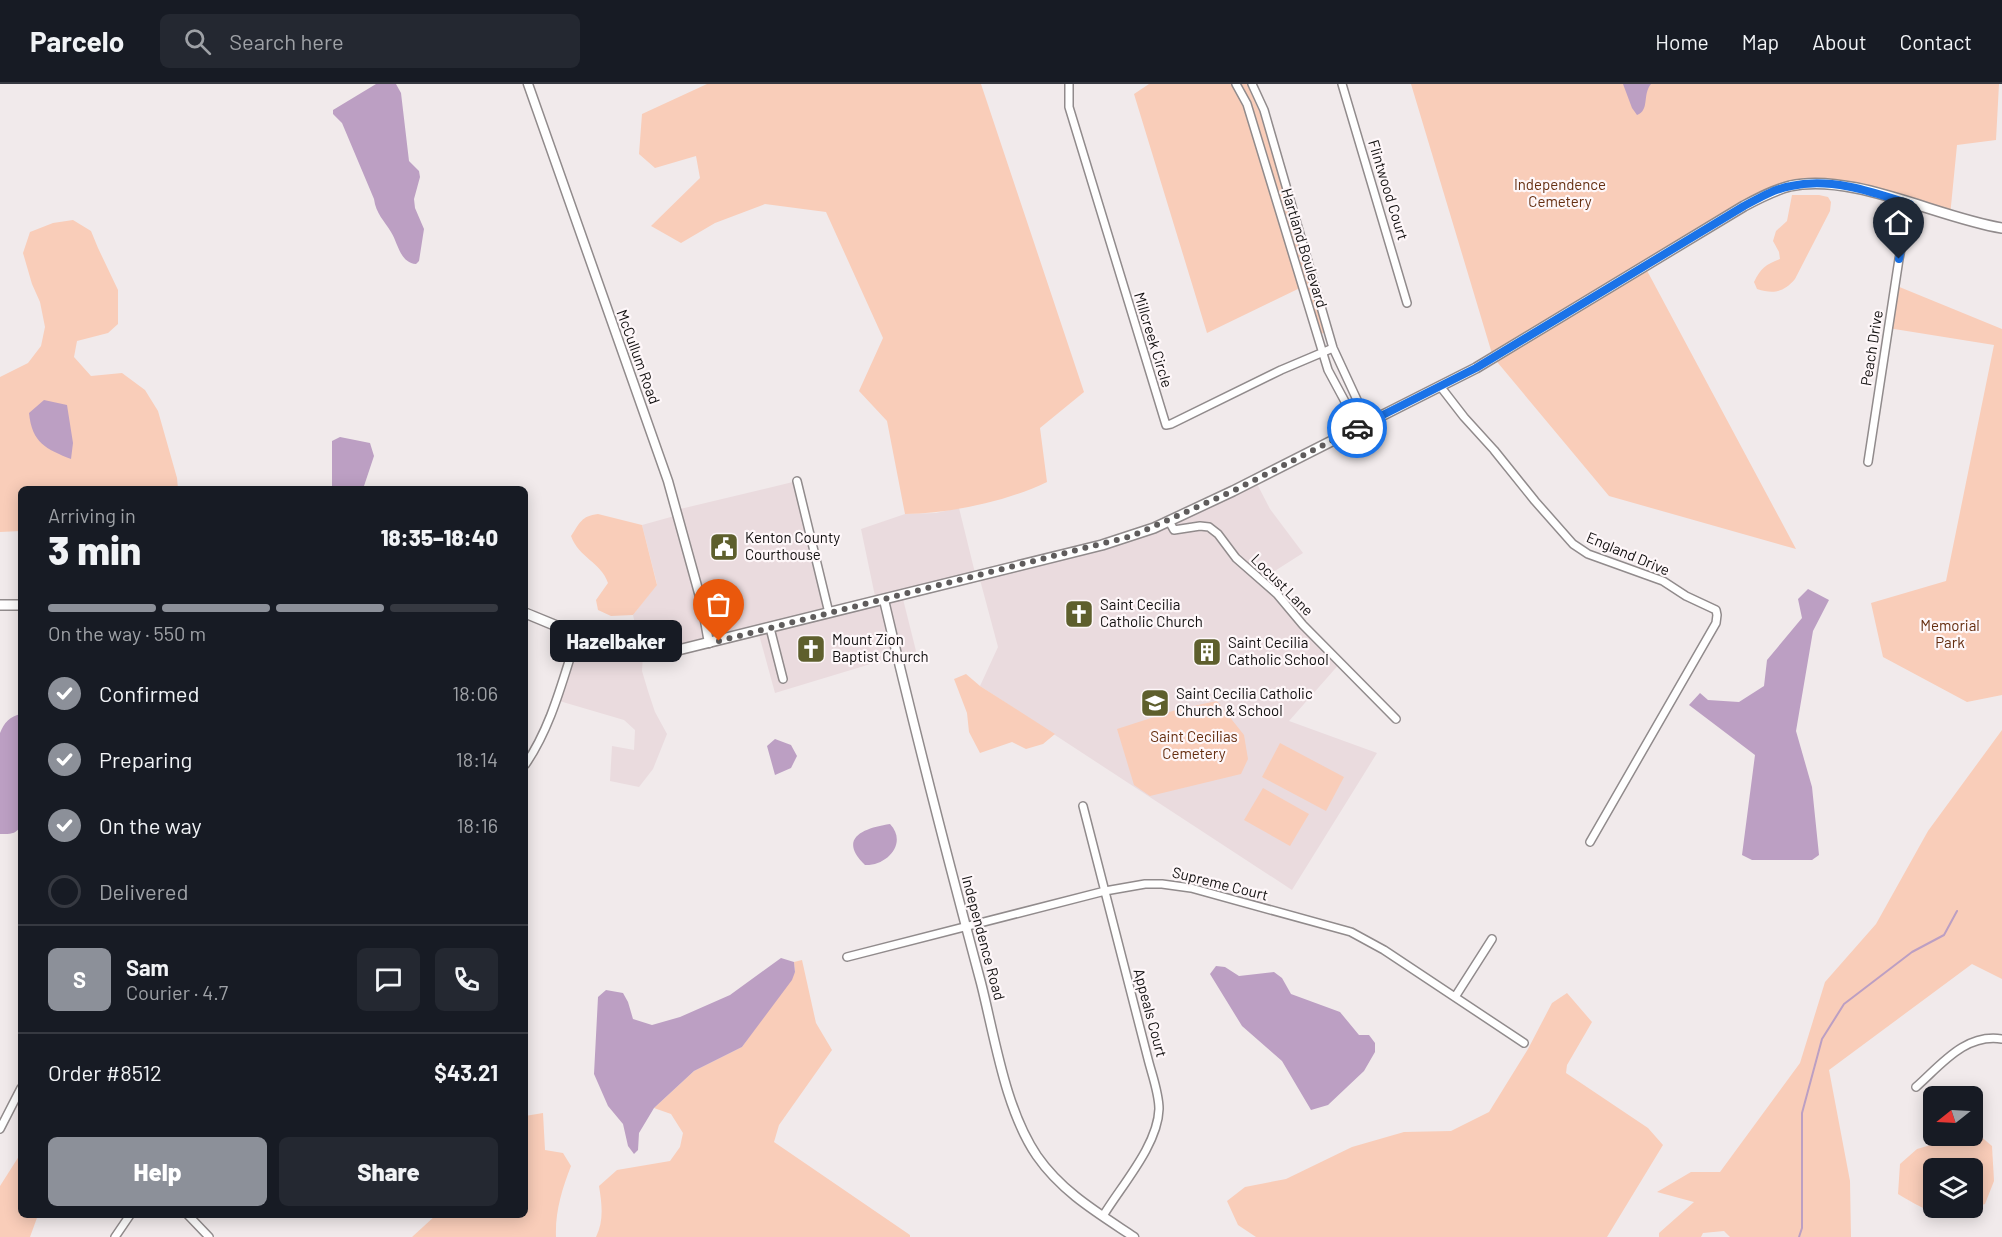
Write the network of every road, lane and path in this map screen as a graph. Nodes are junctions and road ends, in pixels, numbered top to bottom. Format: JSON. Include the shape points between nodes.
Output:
{"nodes":[{"id":1,"x":528,"y":84,"type":"edge"},
{"id":2,"x":1069,"y":84,"type":"edge"},
{"id":3,"x":1236,"y":84,"type":"edge"},
{"id":4,"x":1252,"y":84,"type":"edge"},
{"id":5,"x":1342,"y":84,"type":"edge"},
{"id":6,"x":1910,"y":204,"type":"junction"},
{"id":7,"x":2002,"y":228,"type":"edge"},
{"id":8,"x":1407,"y":303,"type":"dead end"},
{"id":9,"x":1334,"y":348,"type":"junction"},
{"id":10,"x":1322,"y":352,"type":"junction"},
{"id":11,"x":1440,"y":386,"type":"junction"},
{"id":12,"x":1358,"y":413,"type":"junction"},
{"id":13,"x":1364,"y":424,"type":"junction"},
{"id":14,"x":1868,"y":462,"type":"dead end"},
{"id":15,"x":797,"y":481,"type":"dead end"},
{"id":16,"x":1169,"y":520,"type":"junction"},
{"id":17,"x":884,"y":600,"type":"junction"},
{"id":18,"x":0,"y":605,"type":"edge"},
{"id":19,"x":18,"y":606,"type":"edge"},
{"id":20,"x":829,"y":613,"type":"junction"},
{"id":21,"x":528,"y":614,"type":"edge"},
{"id":22,"x":770,"y":628,"type":"junction"},
{"id":23,"x":578,"y":633,"type":"junction"},
{"id":24,"x":709,"y":643,"type":"junction"},
{"id":25,"x":783,"y":678,"type":"dead end"},
{"id":26,"x":1396,"y":719,"type":"dead end"},
{"id":27,"x":528,"y":760,"type":"edge"},
{"id":28,"x":1083,"y":806,"type":"dead end"},
{"id":29,"x":1590,"y":842,"type":"dead end"},
{"id":30,"x":1105,"y":891,"type":"junction"},
{"id":31,"x":966,"y":927,"type":"junction"},
{"id":32,"x":1492,"y":939,"type":"dead end"},
{"id":33,"x":847,"y":957,"type":"dead end"},
{"id":34,"x":1455,"y":997,"type":"junction"},
{"id":35,"x":2002,"y":1039,"type":"edge"},
{"id":36,"x":1524,"y":1043,"type":"dead end"},
{"id":37,"x":1916,"y":1087,"type":"dead end"},
{"id":38,"x":18,"y":1094,"type":"edge"},
{"id":39,"x":0,"y":1129,"type":"edge"},
{"id":40,"x":1103,"y":1216,"type":"junction"},
{"id":41,"x":128,"y":1218,"type":"edge"},
{"id":42,"x":191,"y":1218,"type":"edge"},
{"id":43,"x":115,"y":1237,"type":"edge"},
{"id":44,"x":209,"y":1237,"type":"edge"},
{"id":45,"x":1134,"y":1237,"type":"edge"}],
"edges":[{"from":1,"to":24,"type":"street","name":"McCullum Road","via":[[668,481]]},
{"from":2,"to":10,"type":"street","name":"Millcreek Circle","via":[[1069,107],[1166,425]]},
{"from":3,"to":10,"type":"street","name":"Hartland Boulevard","via":[[1247,104]]},
{"from":4,"to":9,"type":"street","name":"Hartland Boulevard","via":[[1264,110]]},
{"from":5,"to":8,"type":"street","name":"Flintwood Court"},
{"from":6,"to":7,"type":"main road"},
{"from":6,"to":11,"type":"main road","via":[[1831,184],[1806,183],[1781,189],[1744,206]]},
{"from":6,"to":14,"type":"street","name":"Peach Drive"},
{"from":9,"to":10,"type":"street","name":"Millcreek Circle"},
{"from":9,"to":12,"type":"street","name":"Hartland Boulevard","via":[[1358,402]]},
{"from":10,"to":12,"type":"street","name":"Hartland Boulevard","via":[[1349,409]]},
{"from":11,"to":13,"type":"main road"},
{"from":11,"to":29,"type":"street","name":"England Drive","via":[[1573,544],[1588,554],[1663,581],[1716,610],[1716,623]]},
{"from":12,"to":13,"type":"street","name":"Hartland Boulevard"},
{"from":13,"to":16,"type":"main road"},
{"from":15,"to":20,"type":"street"},
{"from":16,"to":17,"type":"main road","via":[[1102,545]]},
{"from":16,"to":26,"type":"street","name":"Locust Lane","via":[[1174,530],[1200,526],[1218,534],[1236,558],[1277,594]]},
{"from":17,"to":20,"type":"main road"},
{"from":17,"to":31,"type":"street","name":"Independence Road"},
{"from":18,"to":19,"type":"main road"},
{"from":20,"to":22,"type":"main road"},
{"from":21,"to":23,"type":"main road"},
{"from":22,"to":24,"type":"main road"},
{"from":22,"to":25,"type":"street"},
{"from":23,"to":24,"type":"main road","via":[[642,655]]},
{"from":23,"to":27,"type":"street","via":[[550,716]]},
{"from":28,"to":30,"type":"street","name":"Appeals Court"},
{"from":30,"to":31,"type":"street","name":"Supreme Court"},
{"from":30,"to":34,"type":"street","name":"Supreme Court","via":[[1145,884],[1191,888],[1351,932]]},
{"from":30,"to":40,"type":"street","name":"Appeals Court","via":[[1159,1111],[1154,1134]]},
{"from":31,"to":33,"type":"street","name":"Supreme Court"},
{"from":31,"to":40,"type":"street","name":"Independence Road","via":[[1013,1106],[1026,1137],[1050,1173],[1079,1201]]},
{"from":32,"to":34,"type":"street"},
{"from":34,"to":36,"type":"street","name":"Supreme Court"},
{"from":35,"to":37,"type":"street","via":[[1984,1038],[1965,1044]]},
{"from":38,"to":39,"type":"street"},
{"from":40,"to":45,"type":"street","name":"Independence Road"},
{"from":41,"to":43,"type":"street"},
{"from":42,"to":44,"type":"street"}]}
